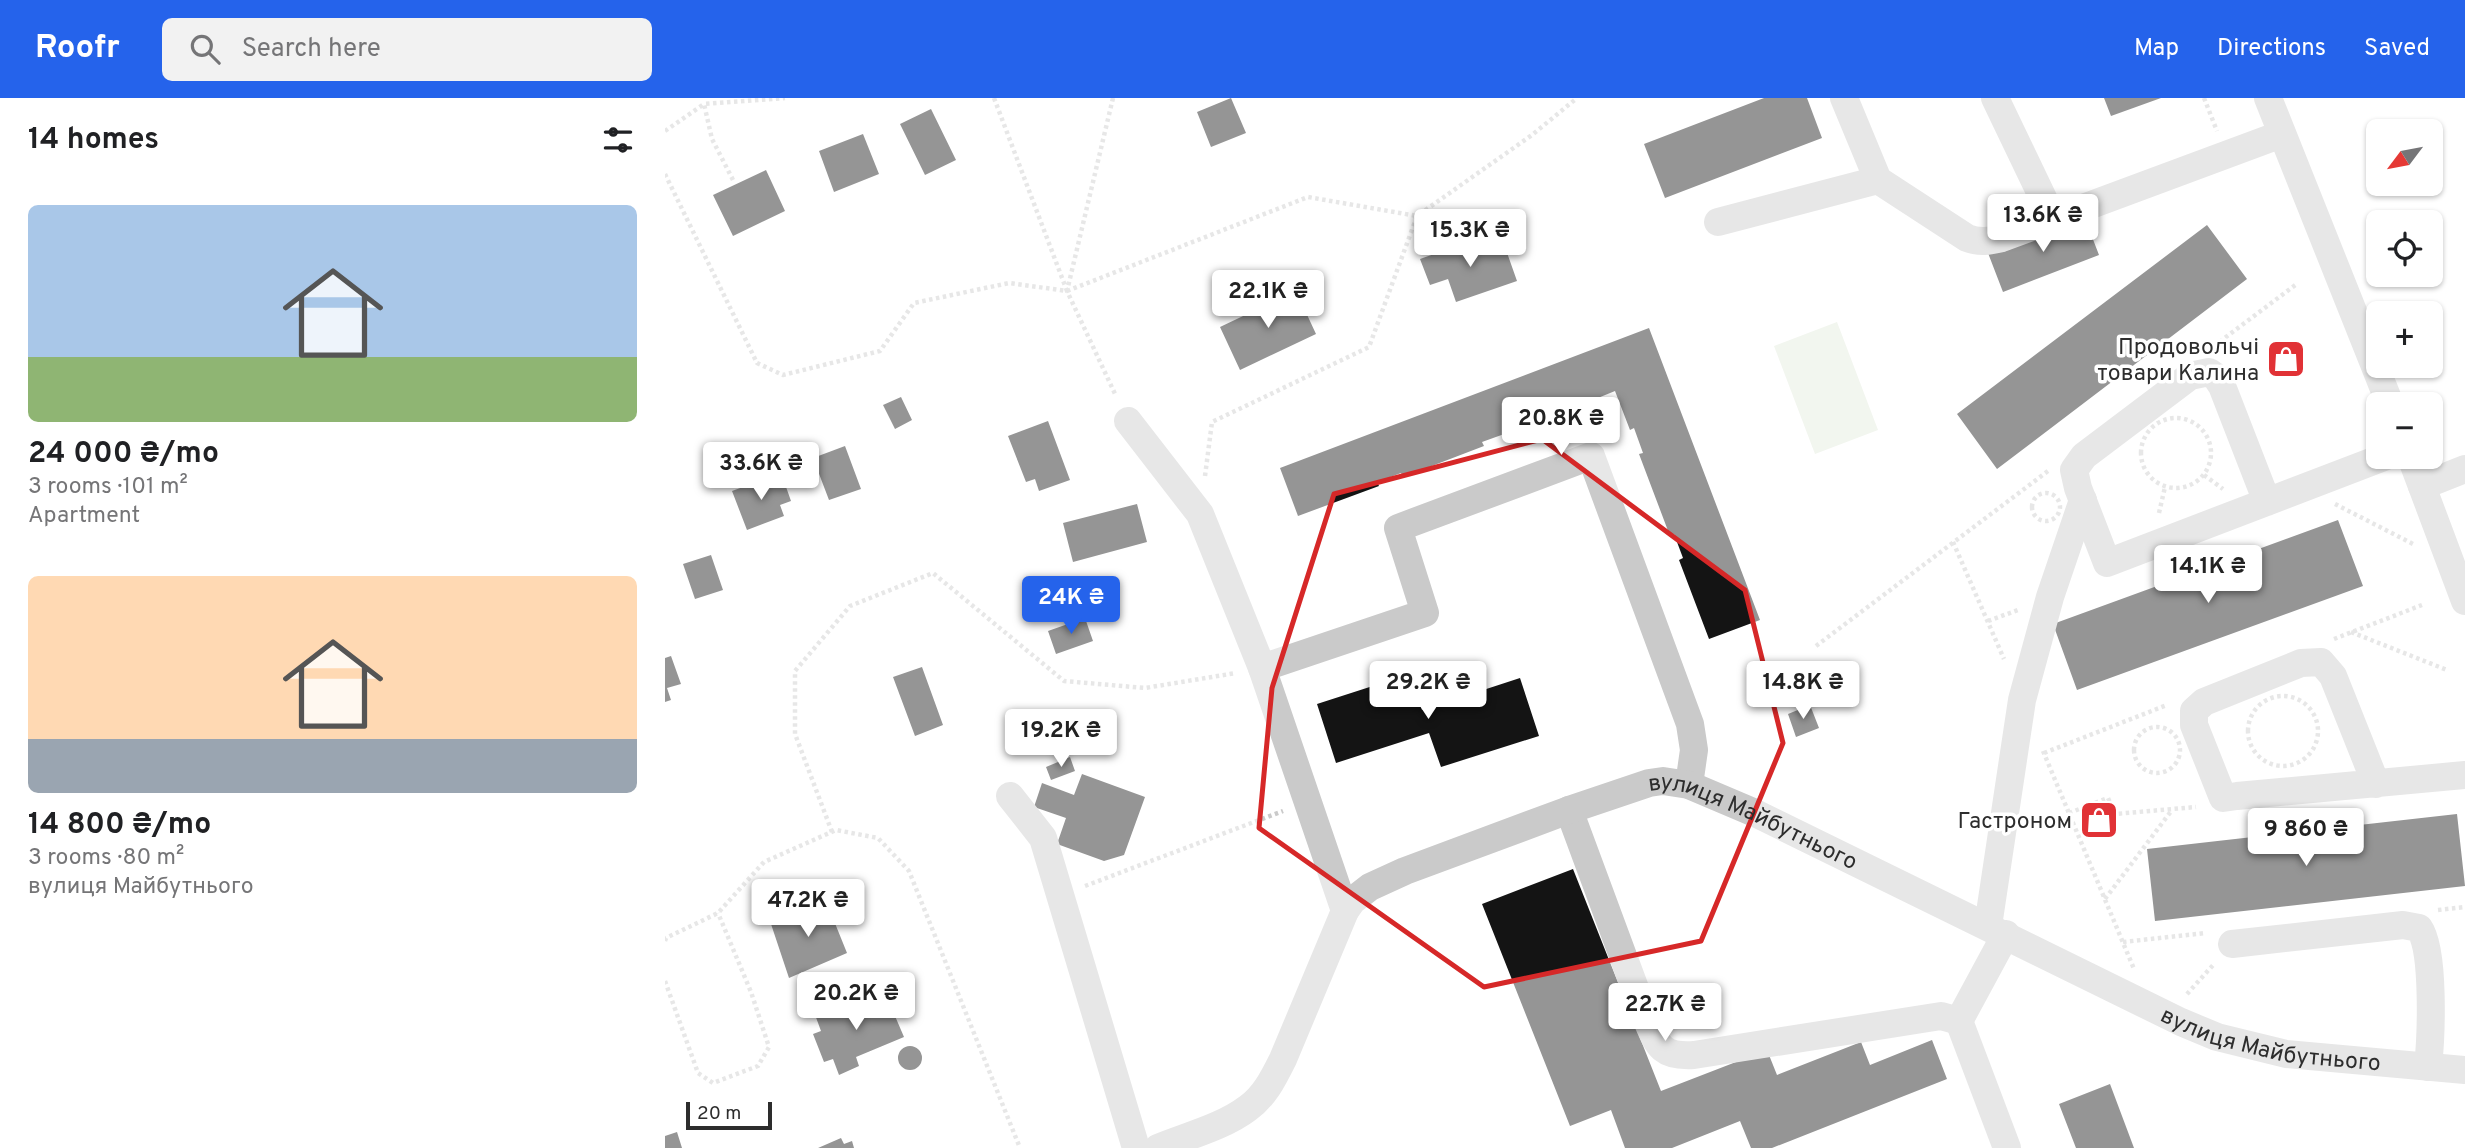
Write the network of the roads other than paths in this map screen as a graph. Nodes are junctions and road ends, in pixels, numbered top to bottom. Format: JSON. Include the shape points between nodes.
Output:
{"nodes":[{"id":1,"x":1844,"y":98,"type":"edge"},
{"id":2,"x":1994,"y":98,"type":"edge"},
{"id":3,"x":2268,"y":98,"type":"edge"},
{"id":4,"x":2282,"y":134,"type":"junction"},
{"id":5,"x":1878,"y":180,"type":"junction"},
{"id":6,"x":2053,"y":219,"type":"junction"},
{"id":7,"x":1718,"y":222,"type":"dead end"},
{"id":8,"x":2385,"y":392,"type":"edge"},
{"id":9,"x":1128,"y":421,"type":"road end"},
{"id":10,"x":2366,"y":464,"type":"edge"},
{"id":11,"x":2416,"y":469,"type":"edge"},
{"id":12,"x":2465,"y":469,"type":"edge"},
{"id":13,"x":2422,"y":486,"type":"junction"},
{"id":14,"x":2083,"y":500,"type":"junction"},
{"id":15,"x":2267,"y":502,"type":"junction"},
{"id":16,"x":2465,"y":601,"type":"edge"},
{"id":17,"x":1262,"y":668,"type":"junction"},
{"id":18,"x":2465,"y":775,"type":"edge"},
{"id":19,"x":2376,"y":784,"type":"junction"},
{"id":20,"x":1689,"y":785,"type":"junction"},
{"id":21,"x":1010,"y":796,"type":"dead end"},
{"id":22,"x":1569,"y":810,"type":"junction"},
{"id":23,"x":1345,"y":911,"type":"junction"},
{"id":24,"x":1997,"y":930,"type":"junction"},
{"id":25,"x":2232,"y":944,"type":"road end"},
{"id":26,"x":1959,"y":1021,"type":"junction"},
{"id":27,"x":2428,"y":1067,"type":"junction"},
{"id":28,"x":2465,"y":1070,"type":"edge"},
{"id":29,"x":1136,"y":1148,"type":"edge"},
{"id":30,"x":1158,"y":1148,"type":"edge"},
{"id":31,"x":2007,"y":1148,"type":"edge"}],
"edges":[{"from":1,"to":5,"type":"street"},
{"from":2,"to":6,"type":"street"},
{"from":3,"to":4,"type":"street"},
{"from":4,"to":6,"type":"street"},
{"from":4,"to":8,"type":"street"},
{"from":5,"to":6,"type":"street","via":[[1976,242]]},
{"from":5,"to":7,"type":"street"},
{"from":9,"to":17,"type":"street","via":[[1200,514]]},
{"from":10,"to":15,"type":"street"},
{"from":11,"to":13,"type":"street"},
{"from":12,"to":13,"type":"street"},
{"from":13,"to":16,"type":"street"},
{"from":14,"to":15,"type":"street","via":[[2107,563]]},
{"from":14,"to":15,"type":"street","via":[[2074,470],[2078,462],[2190,376],[2209,372],[2222,386]]},
{"from":14,"to":24,"type":"street","via":[[2022,700]]},
{"from":17,"to":20,"type":"street","via":[[1425,613],[1398,528],[1591,456],[1690,724],[1694,750]]},
{"from":17,"to":23,"type":"street"},
{"from":18,"to":19,"type":"street"},
{"from":19,"to":19,"type":"street","via":[[2333,676],[2321,662],[2301,663],[2204,702],[2194,711],[2194,725],[2223,798]]},
{"from":20,"to":22,"type":"street","name":"вулиця Майбутнього","via":[[1649,783]]},
{"from":20,"to":24,"type":"street","name":"вулиця Майбутнього"},
{"from":21,"to":29,"type":"street","via":[[1043,838]]},
{"from":22,"to":23,"type":"street","name":"вулиця Майбутнього","via":[[1387,879],[1359,895]]},
{"from":22,"to":26,"type":"street","via":[[1646,1018],[1658,1044],[1670,1054],[1694,1055],[1941,1016]]},
{"from":23,"to":30,"type":"street","name":"вулиця Майбутнього","via":[[1283,1059],[1260,1097],[1239,1114]]},
{"from":24,"to":26,"type":"street"},
{"from":24,"to":27,"type":"street","name":"вулиця Майбутнього","via":[[2217,1037],[2323,1059]]},
{"from":25,"to":27,"type":"street","via":[[2403,925],[2419,928],[2425,940],[2432,1011]]},
{"from":26,"to":31,"type":"street"},
{"from":27,"to":28,"type":"street","name":"вулиця Майбутнього"}]}
